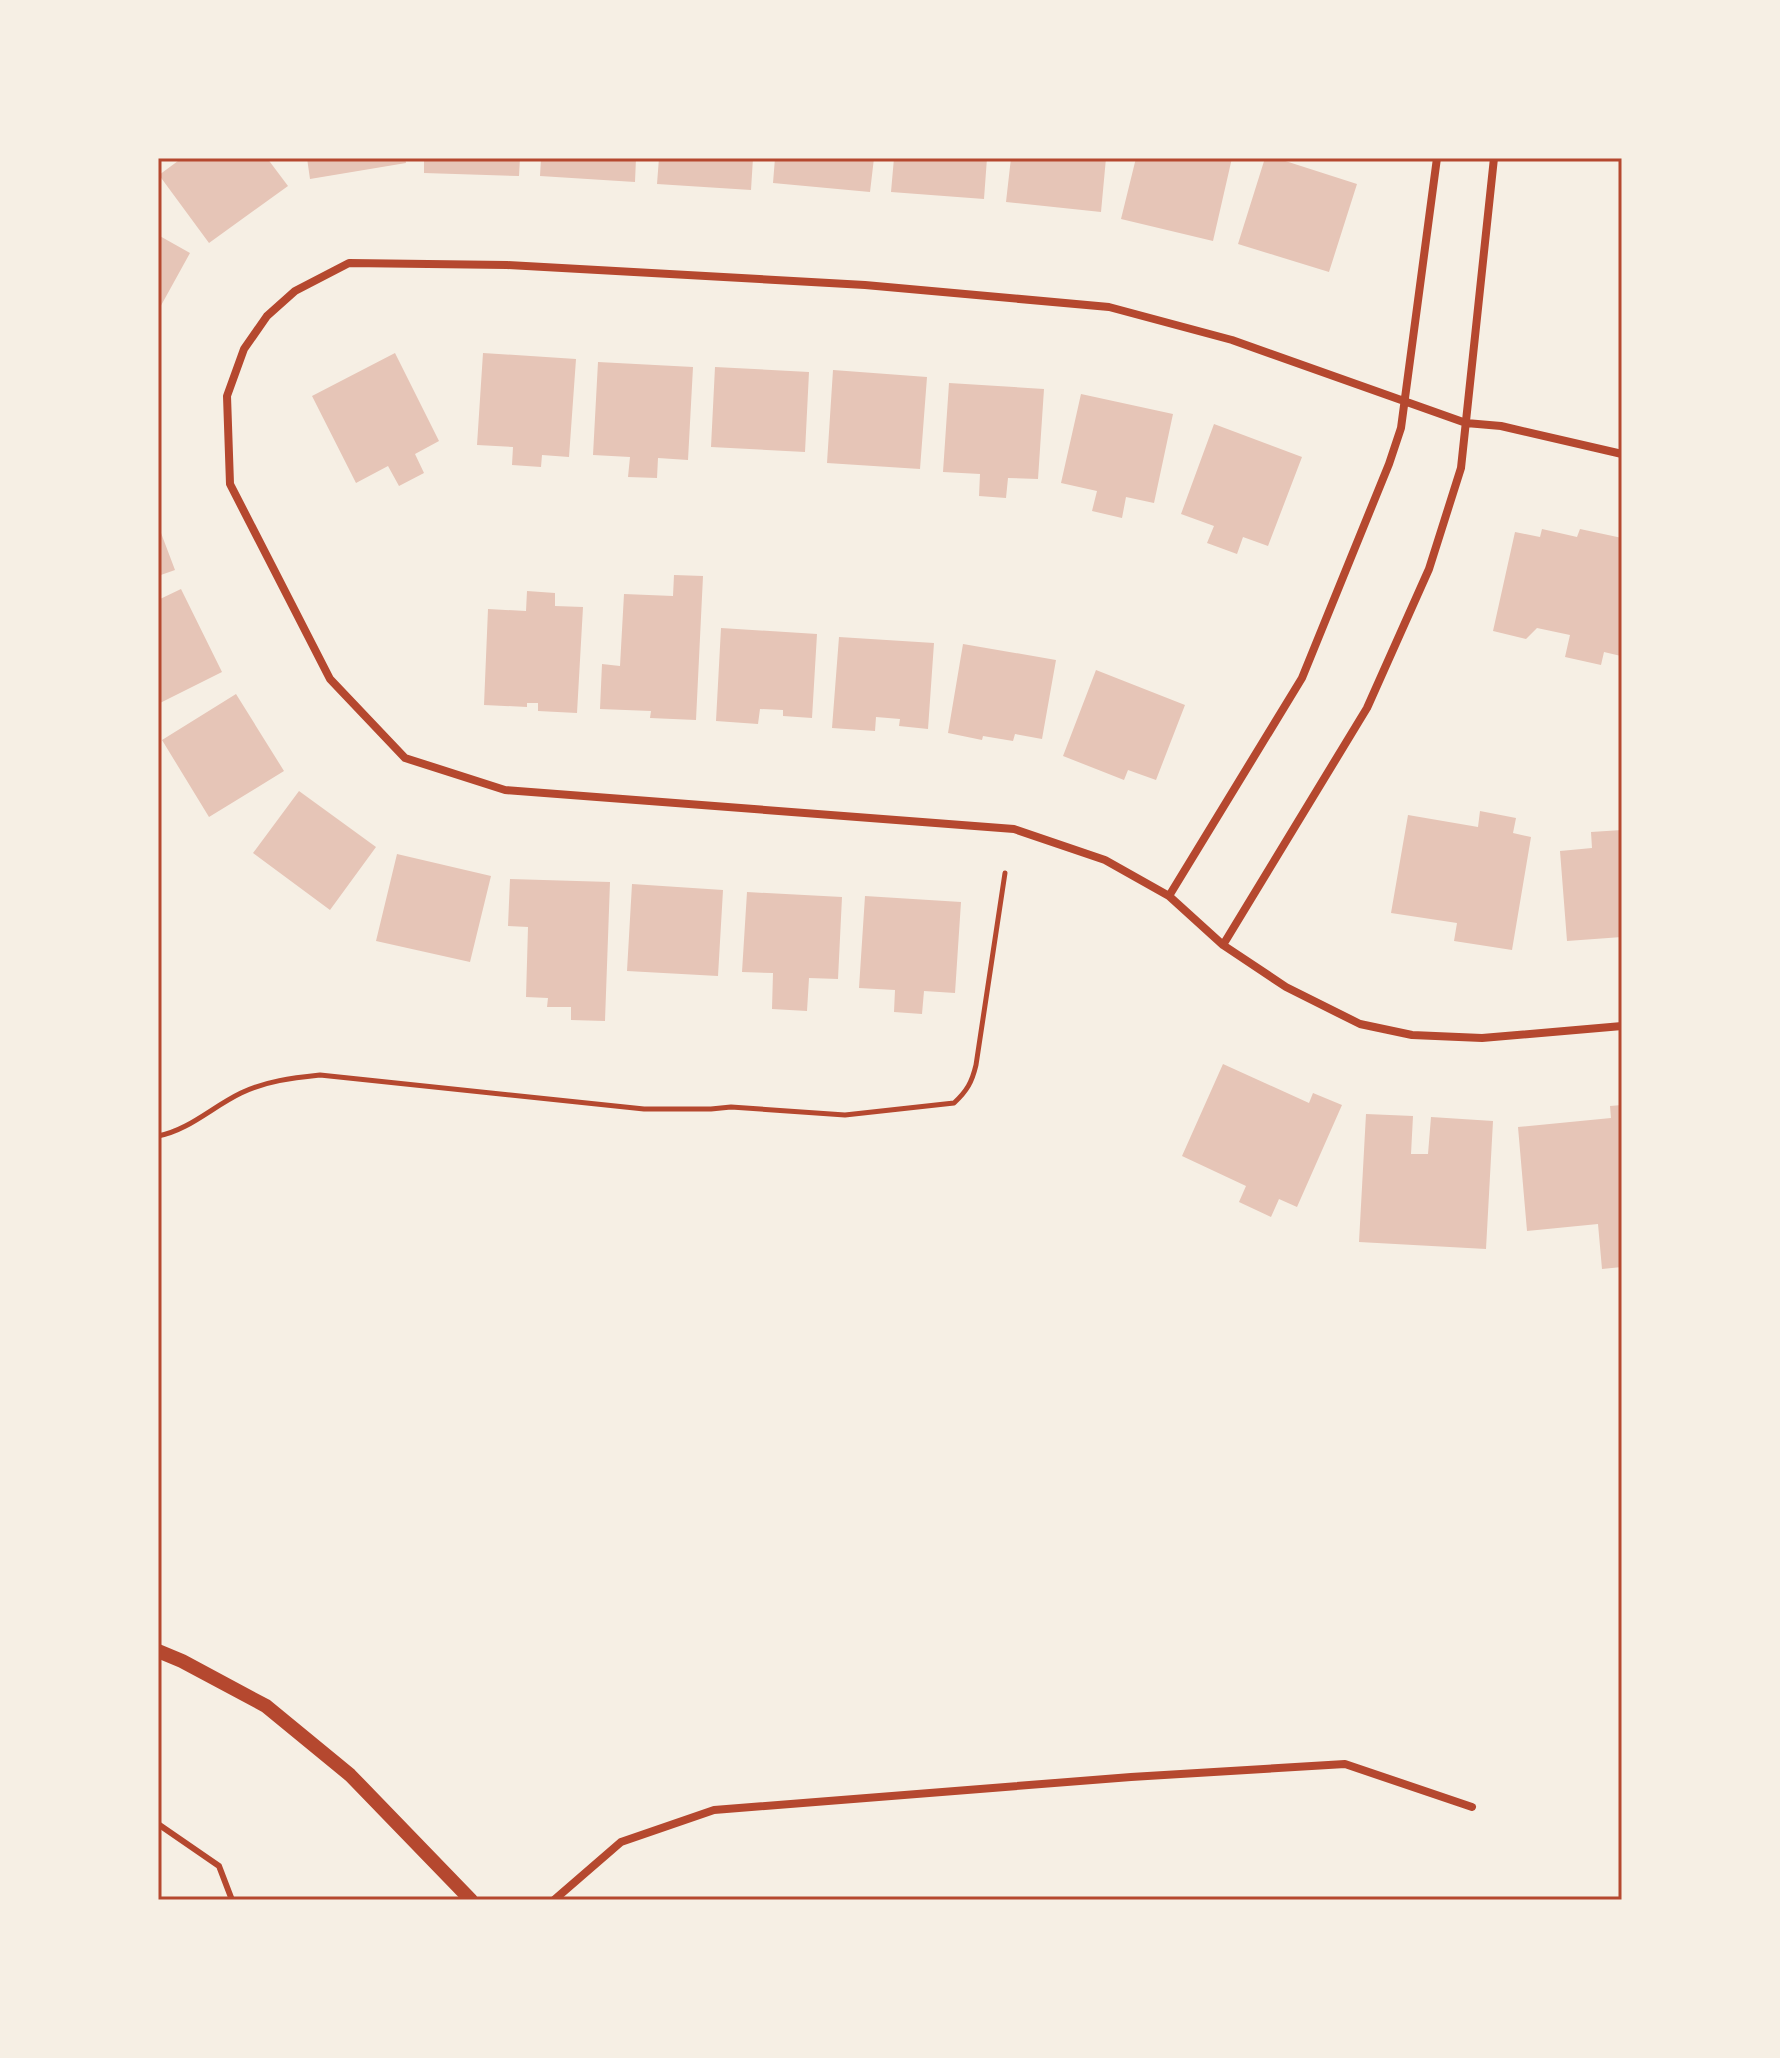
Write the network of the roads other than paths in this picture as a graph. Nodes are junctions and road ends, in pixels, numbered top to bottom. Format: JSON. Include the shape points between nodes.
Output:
{"nodes":[{"id":1,"x":1437,"y":158,"type":"edge"},
{"id":2,"x":1494,"y":158,"type":"edge"},
{"id":3,"x":1405,"y":401,"type":"junction"},
{"id":4,"x":1466,"y":423,"type":"junction"},
{"id":5,"x":1622,"y":454,"type":"edge"},
{"id":6,"x":1169,"y":896,"type":"junction"},
{"id":7,"x":1223,"y":945,"type":"junction"},
{"id":8,"x":1622,"y":1026,"type":"edge"},
{"id":9,"x":158,"y":1651,"type":"edge"},
{"id":10,"x":1472,"y":1807,"type":"dead end"},
{"id":11,"x":158,"y":1824,"type":"edge"},
{"id":12,"x":232,"y":1900,"type":"edge"},
{"id":13,"x":471,"y":1900,"type":"edge"},
{"id":14,"x":554,"y":1900,"type":"edge"}],
"edges":[{"from":1,"to":3,"type":"street"},
{"from":2,"to":4,"type":"street"},
{"from":3,"to":4,"type":"street"},
{"from":3,"to":6,"type":"street","via":[[1389,464],[1302,678]]},
{"from":3,"to":6,"type":"street","via":[[1232,340],[1109,307],[865,285],[507,265],[349,263],[295,291],[267,316],[244,349],[227,396],[230,484],[330,679],[405,758],[505,790],[1014,829],[1105,860]]},
{"from":4,"to":5,"type":"street"},
{"from":4,"to":7,"type":"street","via":[[1461,468],[1429,569],[1367,708]]},
{"from":6,"to":7,"type":"street"},
{"from":7,"to":8,"type":"street","via":[[1286,987],[1360,1024],[1412,1035],[1482,1038]]},
{"from":9,"to":13,"type":"street","via":[[266,1706],[350,1775]]},
{"from":10,"to":14,"type":"street","via":[[1345,1764],[714,1810],[621,1842]]},
{"from":11,"to":12,"type":"lane","via":[[219,1866]]}]}
